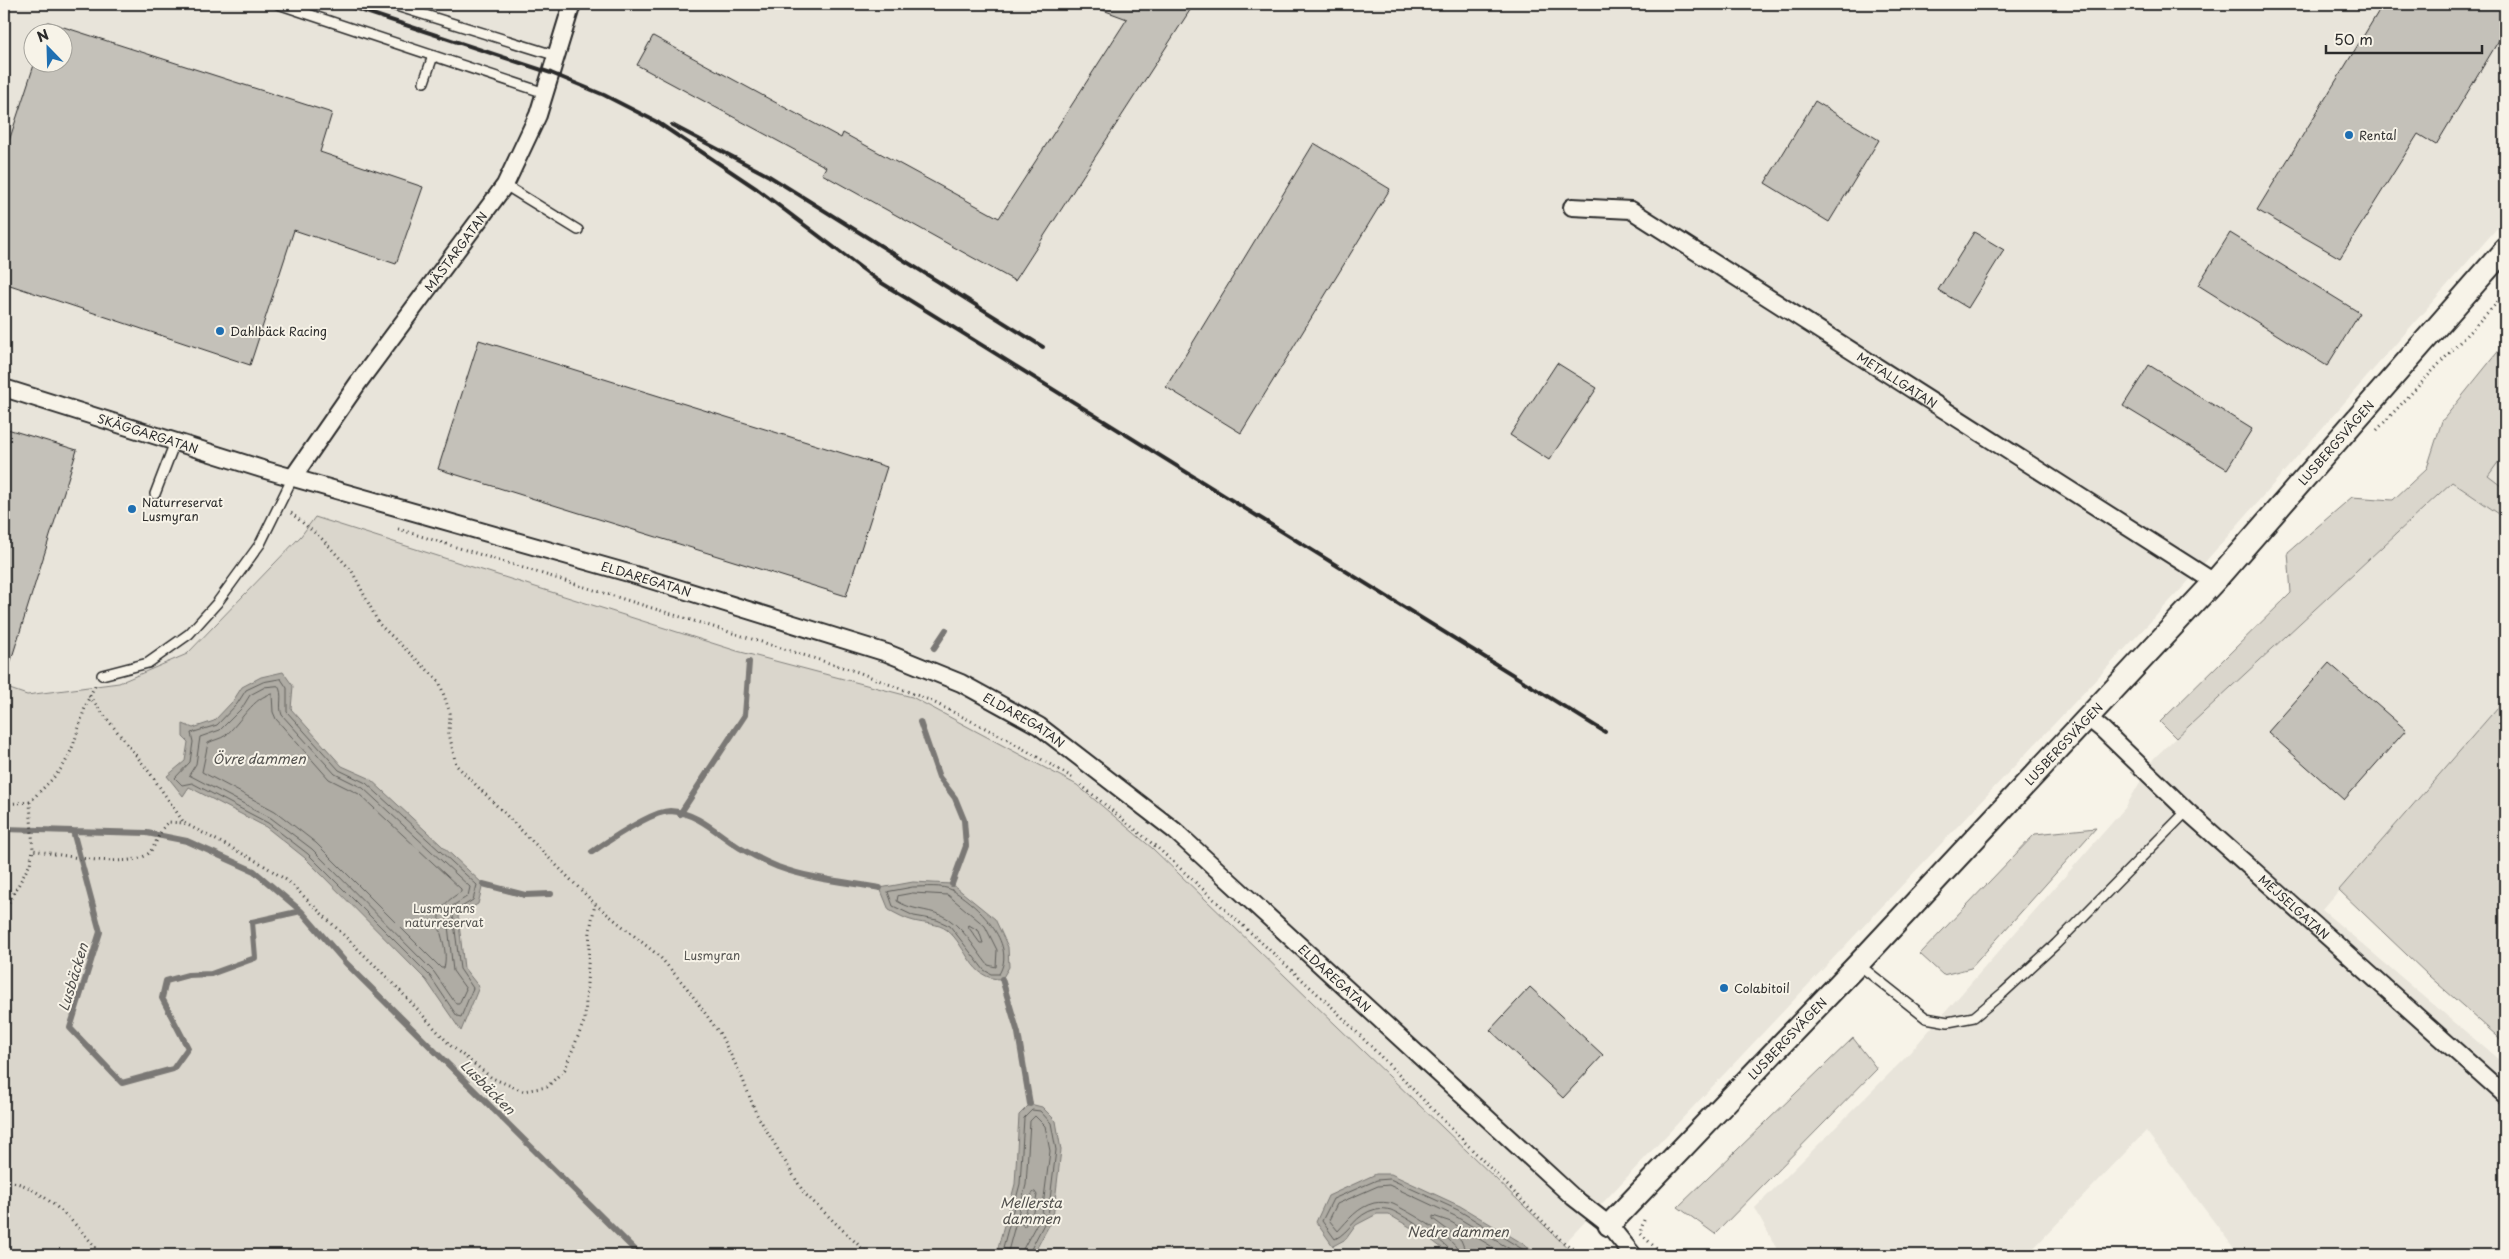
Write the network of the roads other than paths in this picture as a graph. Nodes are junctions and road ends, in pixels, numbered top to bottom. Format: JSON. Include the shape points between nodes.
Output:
{"nodes":[{"id":1,"x":278,"y":4,"type":"edge"},
{"id":2,"x":390,"y":4,"type":"edge"},
{"id":3,"x":572,"y":4,"type":"edge"},
{"id":4,"x":433,"y":56,"type":"junction"},
{"id":5,"x":557,"y":56,"type":"junction"},
{"id":6,"x":424,"y":82,"type":"dead end"},
{"id":7,"x":545,"y":94,"type":"junction"},
{"id":8,"x":505,"y":185,"type":"junction"},
{"id":9,"x":1572,"y":207,"type":"dead end"},
{"id":10,"x":578,"y":230,"type":"dead end"},
{"id":11,"x":2505,"y":249,"type":"edge"},
{"id":12,"x":4,"y":388,"type":"edge"},
{"id":13,"x":175,"y":442,"type":"junction"},
{"id":14,"x":293,"y":477,"type":"junction"},
{"id":15,"x":155,"y":494,"type":"dead end"},
{"id":16,"x":2214,"y":582,"type":"junction"},
{"id":17,"x":102,"y":674,"type":"dead end"},
{"id":18,"x":2087,"y":717,"type":"junction"},
{"id":19,"x":2186,"y":811,"type":"junction"},
{"id":20,"x":1858,"y":964,"type":"junction"},
{"id":21,"x":2505,"y":1094,"type":"edge"},
{"id":22,"x":1609,"y":1224,"type":"junction"},
{"id":23,"x":1633,"y":1255,"type":"edge"}],
"edges":[{"from":1,"to":4,"type":"lane"},
{"from":2,"to":5,"type":"lane"},
{"from":3,"to":5,"type":"street","name":"MÄSTARGATAN"},
{"from":4,"to":6,"type":"lane"},
{"from":4,"to":7,"type":"lane"},
{"from":5,"to":7,"type":"street","name":"MÄSTARGATAN"},
{"from":7,"to":8,"type":"street","name":"MÄSTARGATAN"},
{"from":8,"to":10,"type":"lane"},
{"from":8,"to":14,"type":"street","name":"MÄSTARGATAN","via":[[358,383]]},
{"from":9,"to":16,"type":"street","name":"METALLGATAN","via":[[1631,210]]},
{"from":11,"to":16,"type":"street","name":"LUSBERGSVÄGEN"},
{"from":12,"to":13,"type":"street","name":"SKÄGGARGATAN"},
{"from":13,"to":14,"type":"street","name":"SKÄGGARGATAN"},
{"from":13,"to":15,"type":"lane"},
{"from":14,"to":17,"type":"lane","via":[[260,544],[217,603],[189,634],[148,663]]},
{"from":14,"to":22,"type":"street","name":"ELDAREGATAN","via":[[632,574],[887,653],[961,683],[1039,726],[1175,831],[1573,1197]]},
{"from":16,"to":18,"type":"street","name":"LUSBERGSVÄGEN"},
{"from":18,"to":19,"type":"street","name":"MEJSELGATAN"},
{"from":18,"to":20,"type":"street","name":"LUSBERGSVÄGEN"},
{"from":19,"to":20,"type":"lane","via":[[2056,944],[1974,1018],[1948,1022],[1926,1018]]},
{"from":19,"to":21,"type":"street","name":"MEJSELGATAN"},
{"from":20,"to":22,"type":"street","name":"LUSBERGSVÄGEN"},
{"from":22,"to":23,"type":"street","name":"ELDAREGATAN"}]}
